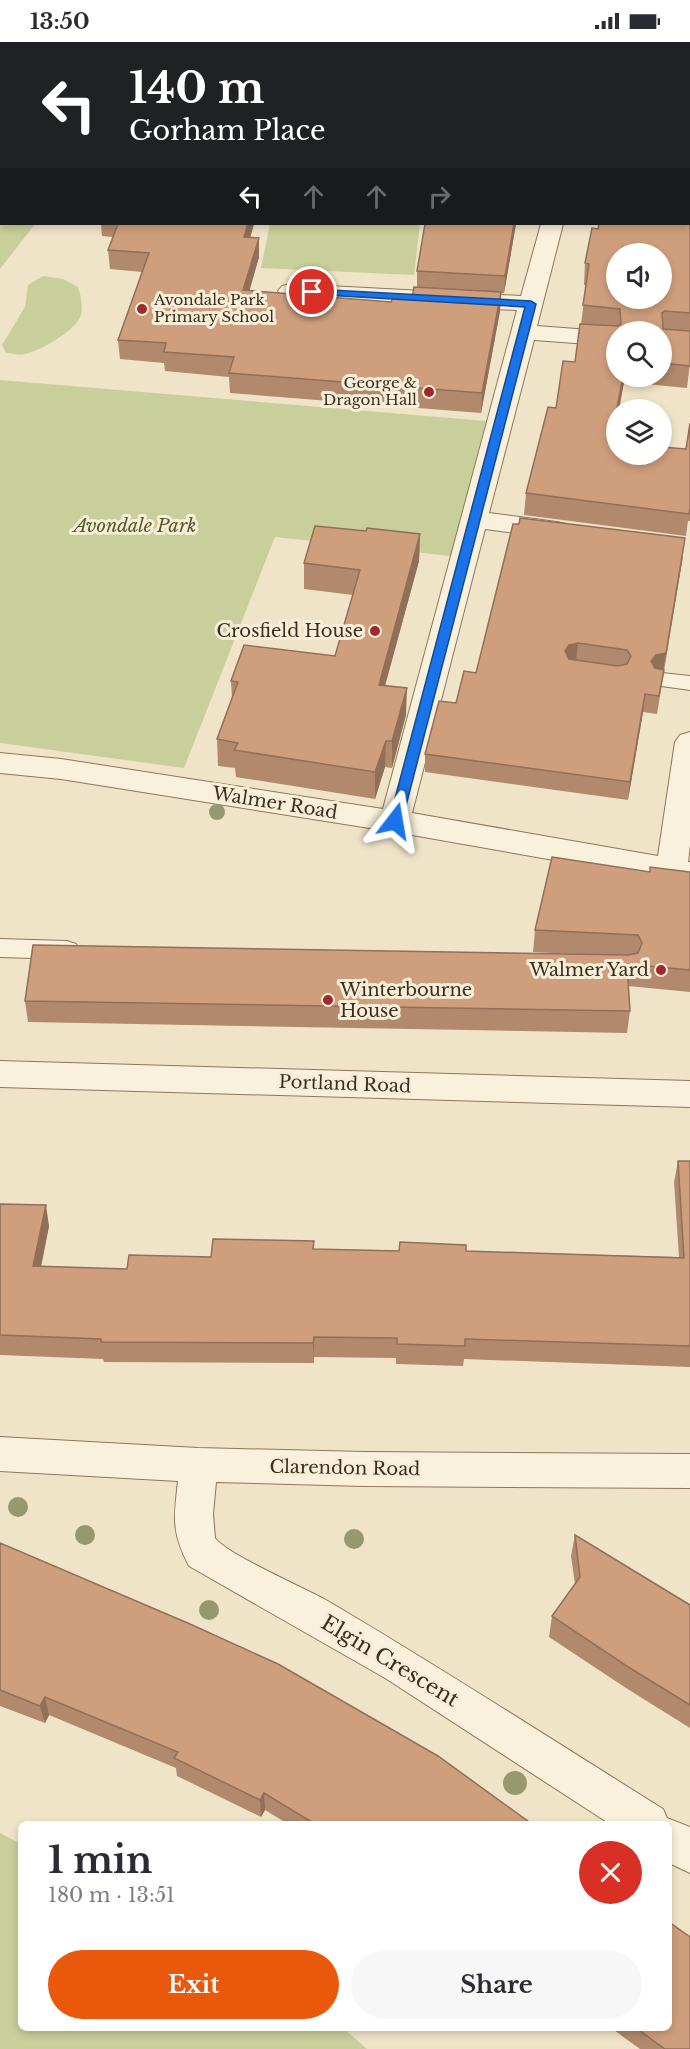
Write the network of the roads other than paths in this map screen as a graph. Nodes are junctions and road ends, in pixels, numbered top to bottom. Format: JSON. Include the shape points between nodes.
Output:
{"nodes":[{"id":1,"x":552,"y":225,"type":"edge"},
{"id":2,"x":290,"y":291,"type":"edge"},
{"id":3,"x":531,"y":304,"type":"junction"},
{"id":4,"x":523,"y":332,"type":"junction"},
{"id":5,"x":606,"y":338,"type":"edge"},
{"id":6,"x":474,"y":519,"type":"junction"},
{"id":7,"x":576,"y":532,"type":"edge"},
{"id":8,"x":662,"y":680,"type":"edge"},
{"id":9,"x":690,"y":683,"type":"edge"},
{"id":10,"x":690,"y":742,"type":"edge"},
{"id":11,"x":0,"y":763,"type":"edge"},
{"id":12,"x":395,"y":821,"type":"junction"},
{"id":13,"x":681,"y":871,"type":"edge"},
{"id":14,"x":0,"y":948,"type":"edge"},
{"id":15,"x":94,"y":951,"type":"edge"},
{"id":16,"x":0,"y":1074,"type":"edge"},
{"id":17,"x":690,"y":1094,"type":"edge"},
{"id":18,"x":0,"y":1454,"type":"edge"},
{"id":19,"x":198,"y":1464,"type":"junction"},
{"id":20,"x":690,"y":1471,"type":"edge"},
{"id":21,"x":643,"y":1821,"type":"edge"},
{"id":22,"x":672,"y":1840,"type":"edge"},
{"id":23,"x":690,"y":1852,"type":"edge"}],
"edges":[{"from":1,"to":3,"type":"street"},
{"from":2,"to":3,"type":"street"},
{"from":3,"to":4,"type":"street"},
{"from":4,"to":5,"type":"street"},
{"from":4,"to":6,"type":"street"},
{"from":6,"to":7,"type":"street"},
{"from":6,"to":12,"type":"street"},
{"from":8,"to":9,"type":"lane"},
{"from":10,"to":13,"type":"street"},
{"from":11,"to":12,"type":"street","name":"Walmer Road"},
{"from":12,"to":13,"type":"street","name":"Walmer Road"},
{"from":14,"to":15,"type":"lane"},
{"from":16,"to":17,"type":"street","name":"Portland Road"},
{"from":18,"to":19,"type":"street","name":"Clarendon Road"},
{"from":19,"to":20,"type":"street","name":"Clarendon Road"},
{"from":19,"to":21,"type":"street","name":"Elgin Crescent","via":[[194,1514],[196,1540],[203,1553],[399,1665]]},
{"from":22,"to":23,"type":"street"}]}
